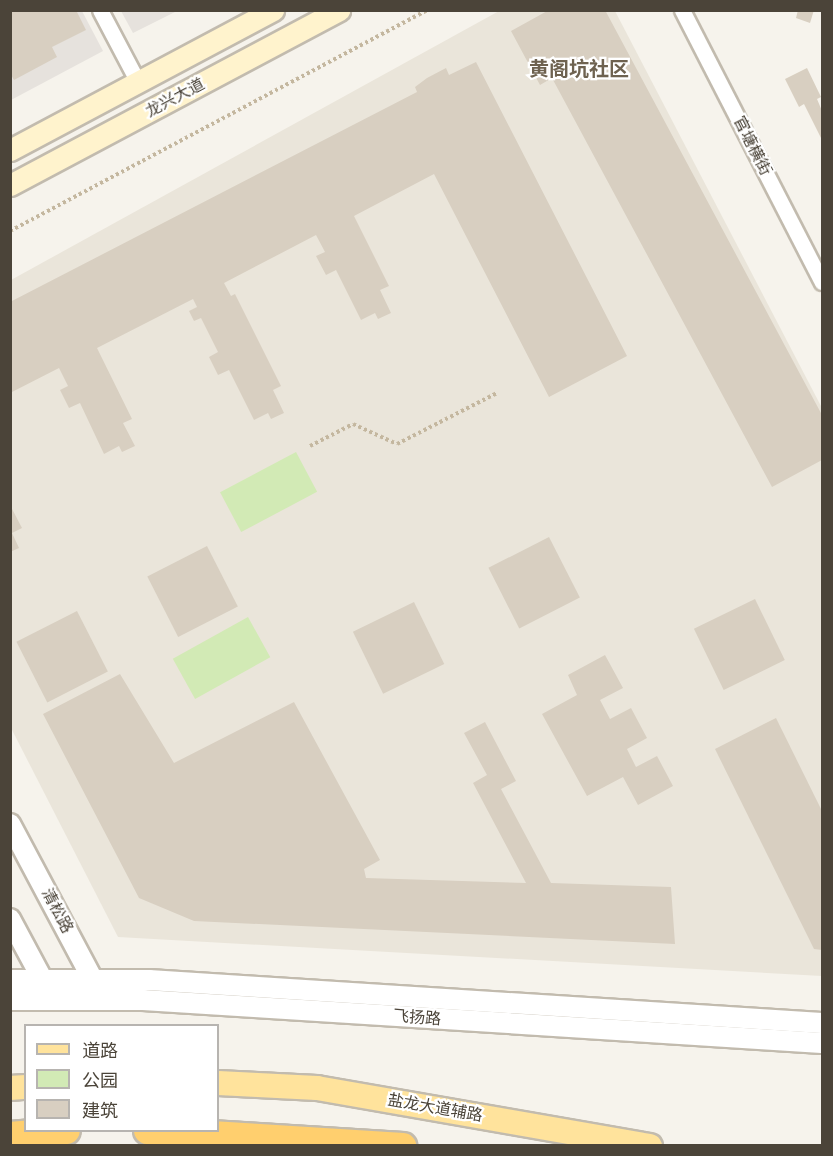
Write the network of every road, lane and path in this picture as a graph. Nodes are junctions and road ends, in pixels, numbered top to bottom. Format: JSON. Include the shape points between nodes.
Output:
{"nodes":[{"id":1,"x":100,"y":10,"type":"edge"},
{"id":2,"x":273,"y":10,"type":"edge"},
{"id":3,"x":339,"y":10,"type":"edge"},
{"id":4,"x":427,"y":10,"type":"edge"},
{"id":5,"x":682,"y":10,"type":"edge"},
{"id":6,"x":138,"y":82,"type":"junction"},
{"id":7,"x":10,"y":150,"type":"edge"},
{"id":8,"x":10,"y":185,"type":"edge"},
{"id":9,"x":10,"y":231,"type":"edge"},
{"id":10,"x":822,"y":282,"type":"edge"},
{"id":11,"x":498,"y":393,"type":"dead end"},
{"id":12,"x":310,"y":446,"type":"dead end"},
{"id":13,"x":10,"y":824,"type":"edge"},
{"id":14,"x":10,"y":919,"type":"edge"},
{"id":15,"x":10,"y":980,"type":"edge"},
{"id":16,"x":43,"y":980,"type":"junction"},
{"id":17,"x":93,"y":980,"type":"junction"},
{"id":18,"x":10,"y":1000,"type":"edge"},
{"id":19,"x":54,"y":1000,"type":"junction"},
{"id":20,"x":93,"y":1000,"type":"junction"},
{"id":21,"x":822,"y":1023,"type":"edge"},
{"id":22,"x":822,"y":1043,"type":"edge"},
{"id":23,"x":219,"y":1083,"type":"edge"},
{"id":24,"x":52,"y":1132,"type":"edge"},
{"id":25,"x":166,"y":1132,"type":"edge"},
{"id":26,"x":10,"y":1135,"type":"edge"},
{"id":27,"x":403,"y":1146,"type":"edge"},
{"id":28,"x":650,"y":1146,"type":"edge"}],
"edges":[{"from":1,"to":6,"type":"street"},
{"from":2,"to":6,"type":"main road","name":"龙兴大道"},
{"from":3,"to":8,"type":"main road","name":"龙兴大道"},
{"from":4,"to":9,"type":"path"},
{"from":5,"to":10,"type":"street","name":"官塘横街"},
{"from":6,"to":7,"type":"main road","name":"龙兴大道"},
{"from":11,"to":12,"type":"path","via":[[397,444],[353,424]]},
{"from":13,"to":17,"type":"street","name":"清松路"},
{"from":14,"to":16,"type":"street"},
{"from":15,"to":16,"type":"street","name":"飞扬路"},
{"from":16,"to":17,"type":"street","name":"飞扬路"},
{"from":16,"to":19,"type":"street"},
{"from":17,"to":20,"type":"street","name":"清松路"},
{"from":17,"to":21,"type":"street","name":"飞扬路","via":[[172,981]]},
{"from":18,"to":19,"type":"street","name":"飞扬路"},
{"from":19,"to":20,"type":"street","name":"飞扬路"},
{"from":20,"to":22,"type":"street","name":"飞扬路"},
{"from":23,"to":28,"type":"main road","name":"盐龙大道辅路","via":[[317,1088]]},
{"from":24,"to":26,"type":"highway"},
{"from":25,"to":27,"type":"highway"}]}
